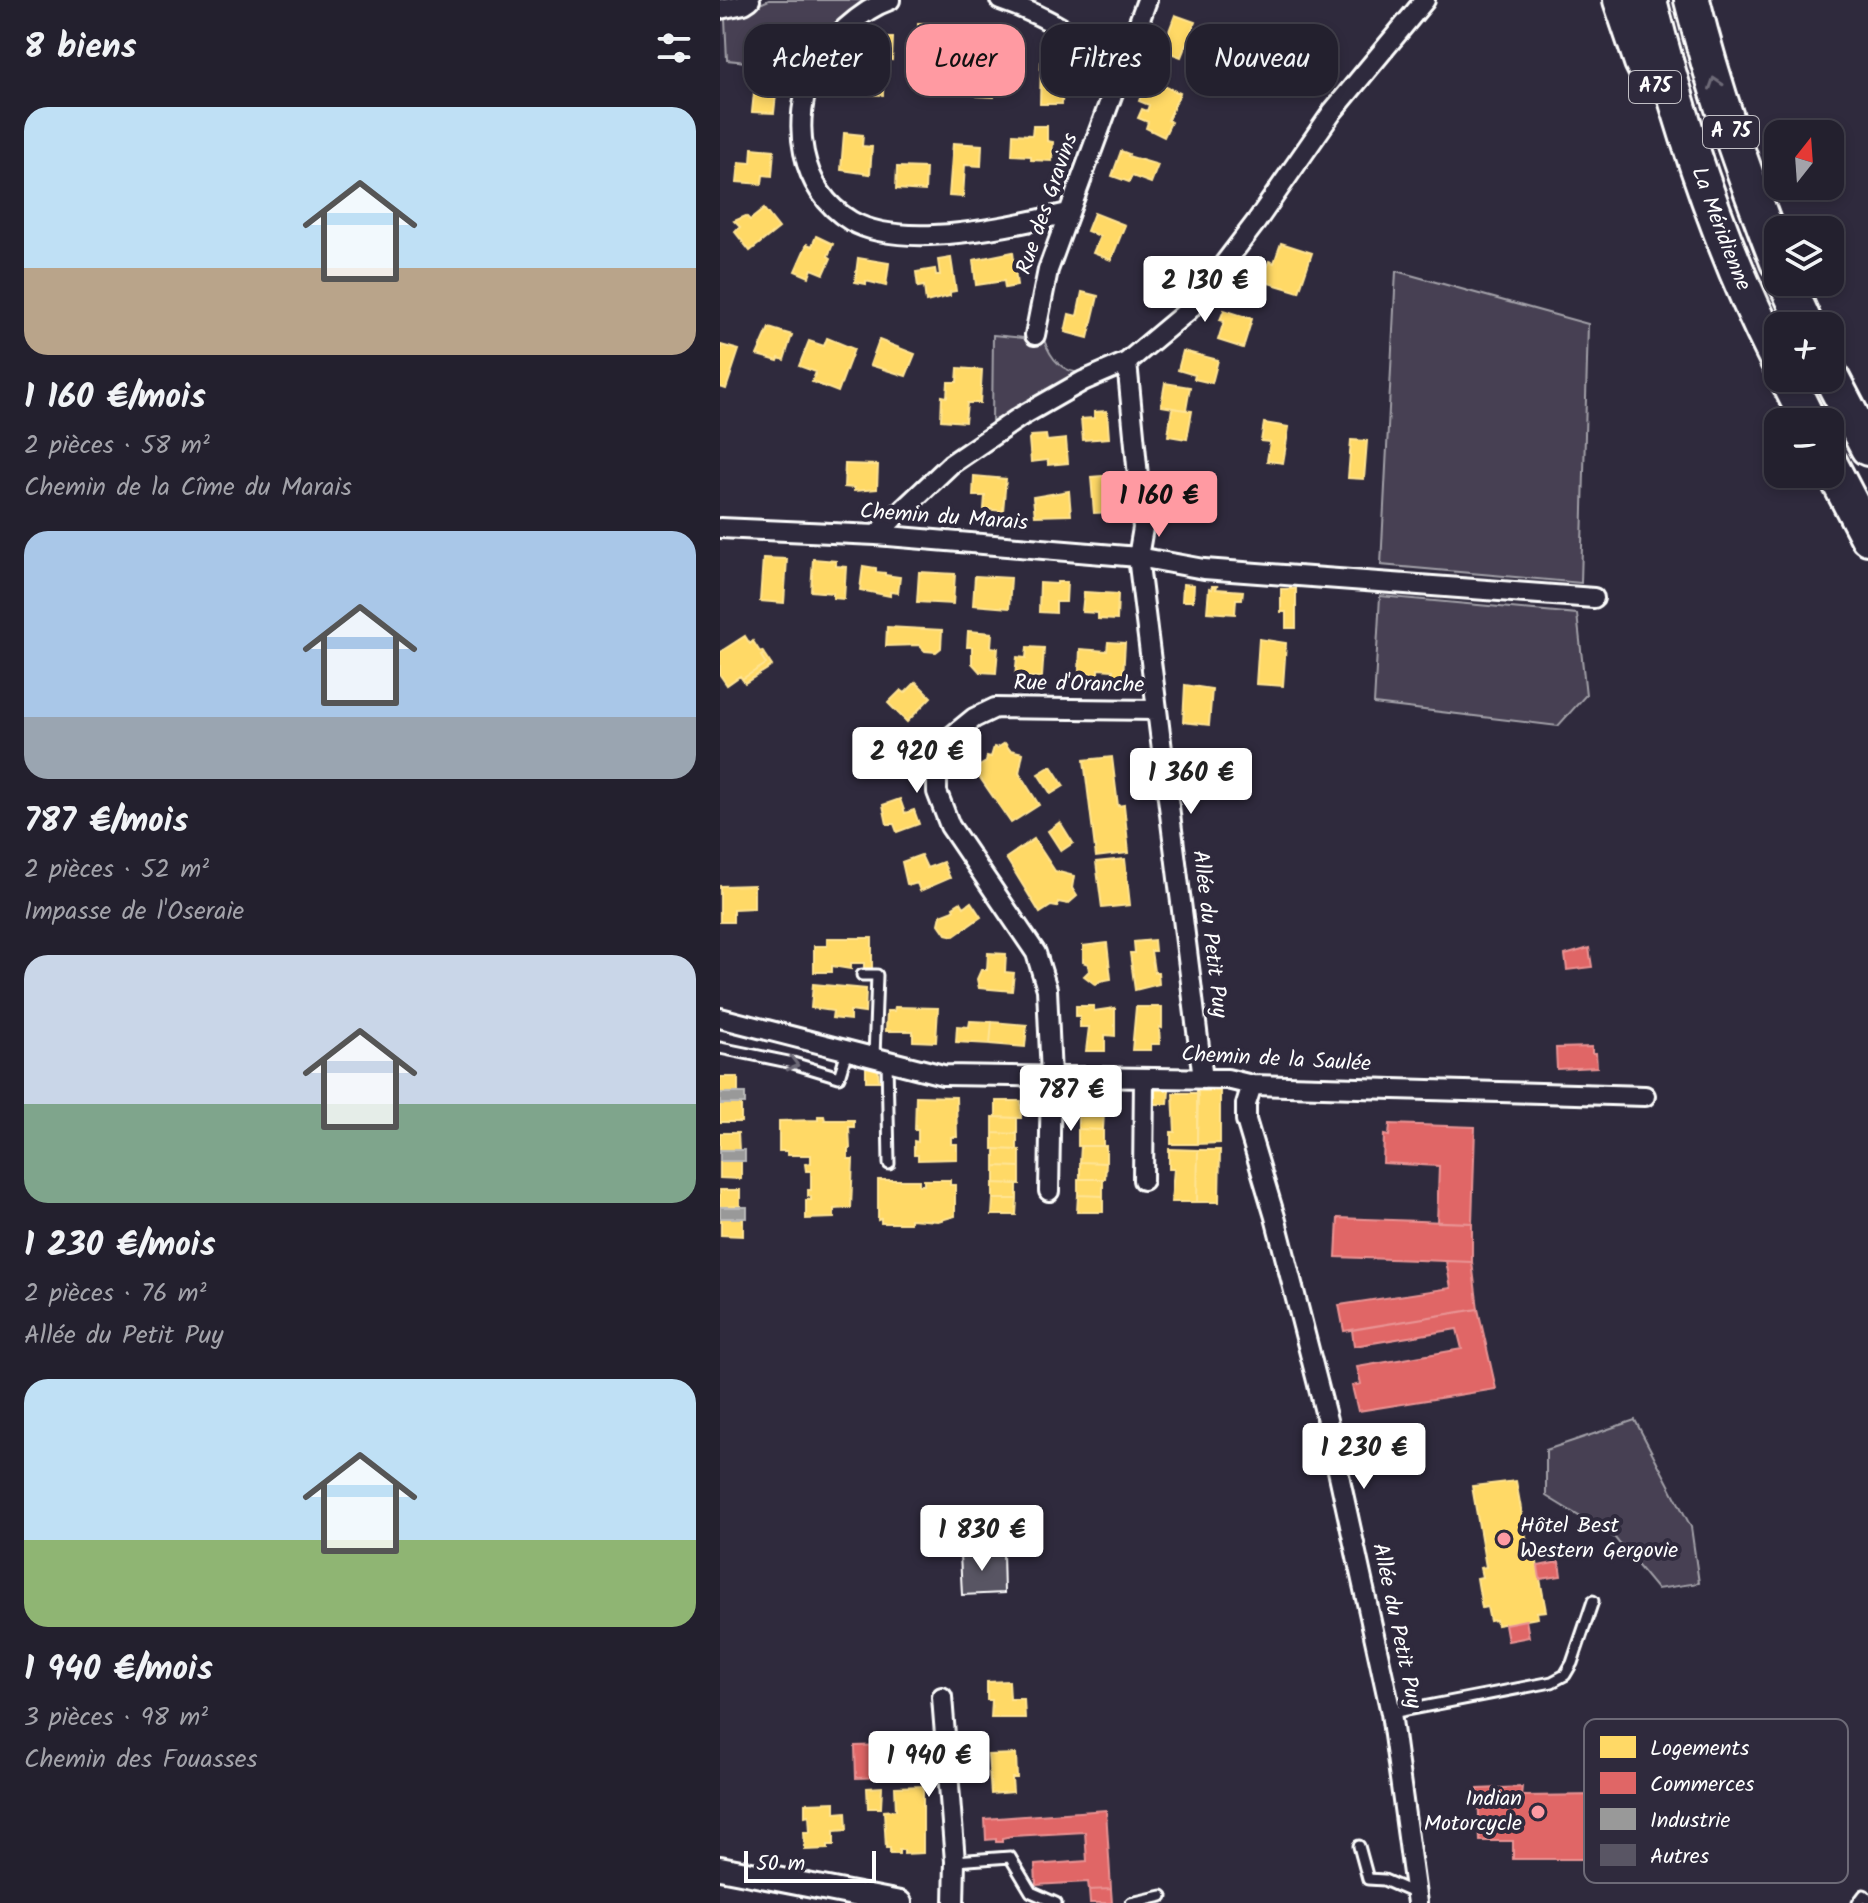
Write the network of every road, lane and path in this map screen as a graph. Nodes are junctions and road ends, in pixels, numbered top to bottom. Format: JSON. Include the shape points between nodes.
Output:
{"nodes":[{"id":1,"x":750,"y":0,"type":"edge"},
{"id":2,"x":890,"y":0,"type":"edge"},
{"id":3,"x":1000,"y":0,"type":"edge"},
{"id":4,"x":1147,"y":0,"type":"edge"},
{"id":5,"x":1425,"y":0,"type":"edge"},
{"id":6,"x":1621,"y":0,"type":"edge"},
{"id":7,"x":1649,"y":0,"type":"edge"},
{"id":8,"x":1692,"y":0,"type":"edge"},
{"id":9,"x":720,"y":9,"type":"edge"},
{"id":10,"x":1057,"y":24,"type":"edge"},
{"id":11,"x":1138,"y":24,"type":"edge"},
{"id":12,"x":1111,"y":96,"type":"edge"},
{"id":13,"x":1698,"y":170,"type":"junction"},
{"id":14,"x":1068,"y":213,"type":"junction"},
{"id":15,"x":1764,"y":226,"type":"edge"},
{"id":16,"x":1764,"y":333,"type":"edge"},
{"id":17,"x":1035,"y":335,"type":"dead end"},
{"id":18,"x":1127,"y":362,"type":"junction"},
{"id":19,"x":1839,"y":392,"type":"edge"},
{"id":20,"x":1868,"y":448,"type":"edge"},
{"id":21,"x":1842,"y":488,"type":"edge"},
{"id":22,"x":720,"y":528,"type":"edge"},
{"id":23,"x":876,"y":535,"type":"junction"},
{"id":24,"x":1868,"y":537,"type":"edge"},
{"id":25,"x":1138,"y":557,"type":"junction"},
{"id":26,"x":1594,"y":598,"type":"dead end"},
{"id":27,"x":1157,"y":710,"type":"junction"},
{"id":28,"x":862,"y":975,"type":"dead end"},
{"id":29,"x":720,"y":1018,"type":"edge"},
{"id":30,"x":720,"y":1048,"type":"edge"},
{"id":31,"x":847,"y":1051,"type":"junction"},
{"id":32,"x":880,"y":1058,"type":"junction"},
{"id":33,"x":1051,"y":1076,"type":"junction"},
{"id":34,"x":1144,"y":1078,"type":"junction"},
{"id":35,"x":1203,"y":1079,"type":"junction"},
{"id":36,"x":1252,"y":1085,"type":"junction"},
{"id":37,"x":1645,"y":1096,"type":"dead end"},
{"id":38,"x":889,"y":1164,"type":"dead end"},
{"id":39,"x":1143,"y":1180,"type":"dead end"},
{"id":40,"x":1049,"y":1191,"type":"dead end"},
{"id":41,"x":1593,"y":1601,"type":"dead end"},
{"id":42,"x":942,"y":1697,"type":"dead end"},
{"id":43,"x":1391,"y":1713,"type":"junction"},
{"id":44,"x":1359,"y":1846,"type":"dead end"},
{"id":45,"x":955,"y":1861,"type":"junction"},
{"id":46,"x":720,"y":1868,"type":"edge"},
{"id":47,"x":1162,"y":1896,"type":"dead end"},
{"id":48,"x":1416,"y":1898,"type":"edge"},
{"id":49,"x":900,"y":1903,"type":"edge"},
{"id":50,"x":954,"y":1903,"type":"edge"},
{"id":51,"x":1056,"y":1903,"type":"edge"},
{"id":52,"x":1131,"y":1903,"type":"edge"}],
"edges":[{"from":1,"to":9,"type":"street"},
{"from":2,"to":14,"type":"street","via":[[853,21],[814,67],[806,92],[800,126],[803,152],[812,180],[830,204],[852,221],[912,235],[995,228]]},
{"from":3,"to":10,"type":"street"},
{"from":4,"to":11,"type":"street","name":"Rue des Gravins"},
{"from":5,"to":18,"type":"street","via":[[1333,111],[1189,310]]},
{"from":6,"to":13,"type":"highway","number":"A75","via":[[1642,62]]},
{"from":7,"to":13,"type":"highway","name":"La Méridienne","number":"A 75"},
{"from":15,"to":8,"type":"highway","name":"La Méridienne","number":"A 75","one_way":true,"via":[[1705,54]]},
{"from":12,"to":14,"type":"street","name":"Rue des Gravins"},
{"from":13,"to":16,"type":"highway","name":"La Méridienne","number":"A 75"},
{"from":14,"to":17,"type":"street","name":"Rue des Gravins","via":[[1048,270]]},
{"from":18,"to":23,"type":"street","via":[[1045,402],[964,456]]},
{"from":18,"to":25,"type":"street","name":"Allée du Petit Puy","via":[[1143,528]]},
{"from":19,"to":20,"type":"highway"},
{"from":21,"to":24,"type":"highway"},
{"from":22,"to":23,"type":"street","name":"Chemin du Marais"},
{"from":23,"to":25,"type":"street","name":"Chemin du Marais"},
{"from":25,"to":26,"type":"street","name":"Chemin du Marais","via":[[1204,569]]},
{"from":25,"to":27,"type":"street","name":"Allée du Petit Puy"},
{"from":27,"to":33,"type":"street","name":"Rue d'Oranche","via":[[995,708],[947,740],[937,766],[937,792],[950,826],[1036,953],[1047,989]]},
{"from":27,"to":35,"type":"street","name":"Allée du Petit Puy"},
{"from":28,"to":32,"type":"lane","via":[[877,975]]},
{"from":29,"to":31,"type":"street","name":"Chemin de la Saulée"},
{"from":30,"to":31,"type":"lane","one_way":true,"via":[[839,1077]]},
{"from":31,"to":32,"type":"street","name":"Chemin de la Saulée"},
{"from":32,"to":33,"type":"street","name":"Chemin de la Saulée","via":[[943,1075]]},
{"from":32,"to":38,"type":"lane"},
{"from":33,"to":34,"type":"street","name":"Chemin de la Saulée"},
{"from":33,"to":40,"type":"street","name":"Rue d'Oranche"},
{"from":34,"to":35,"type":"street","name":"Chemin de la Saulée"},
{"from":34,"to":39,"type":"street"},
{"from":35,"to":36,"type":"street","name":"Chemin de la Saulée"},
{"from":36,"to":37,"type":"street","name":"Chemin de la Saulée"},
{"from":36,"to":43,"type":"street","name":"Allée du Petit Puy","via":[[1246,1120],[1327,1420]]},
{"from":41,"to":43,"type":"lane","via":[[1565,1675],[1552,1682]]},
{"from":42,"to":45,"type":"street"},
{"from":43,"to":48,"type":"street","name":"Allée du Petit Puy"},
{"from":44,"to":48,"type":"lane","via":[[1368,1879],[1384,1880]]},
{"from":45,"to":50,"type":"street"},
{"from":45,"to":51,"type":"lane","via":[[1010,1857],[1031,1892]]},
{"from":46,"to":49,"type":"street"},
{"from":47,"to":52,"type":"lane"}]}
